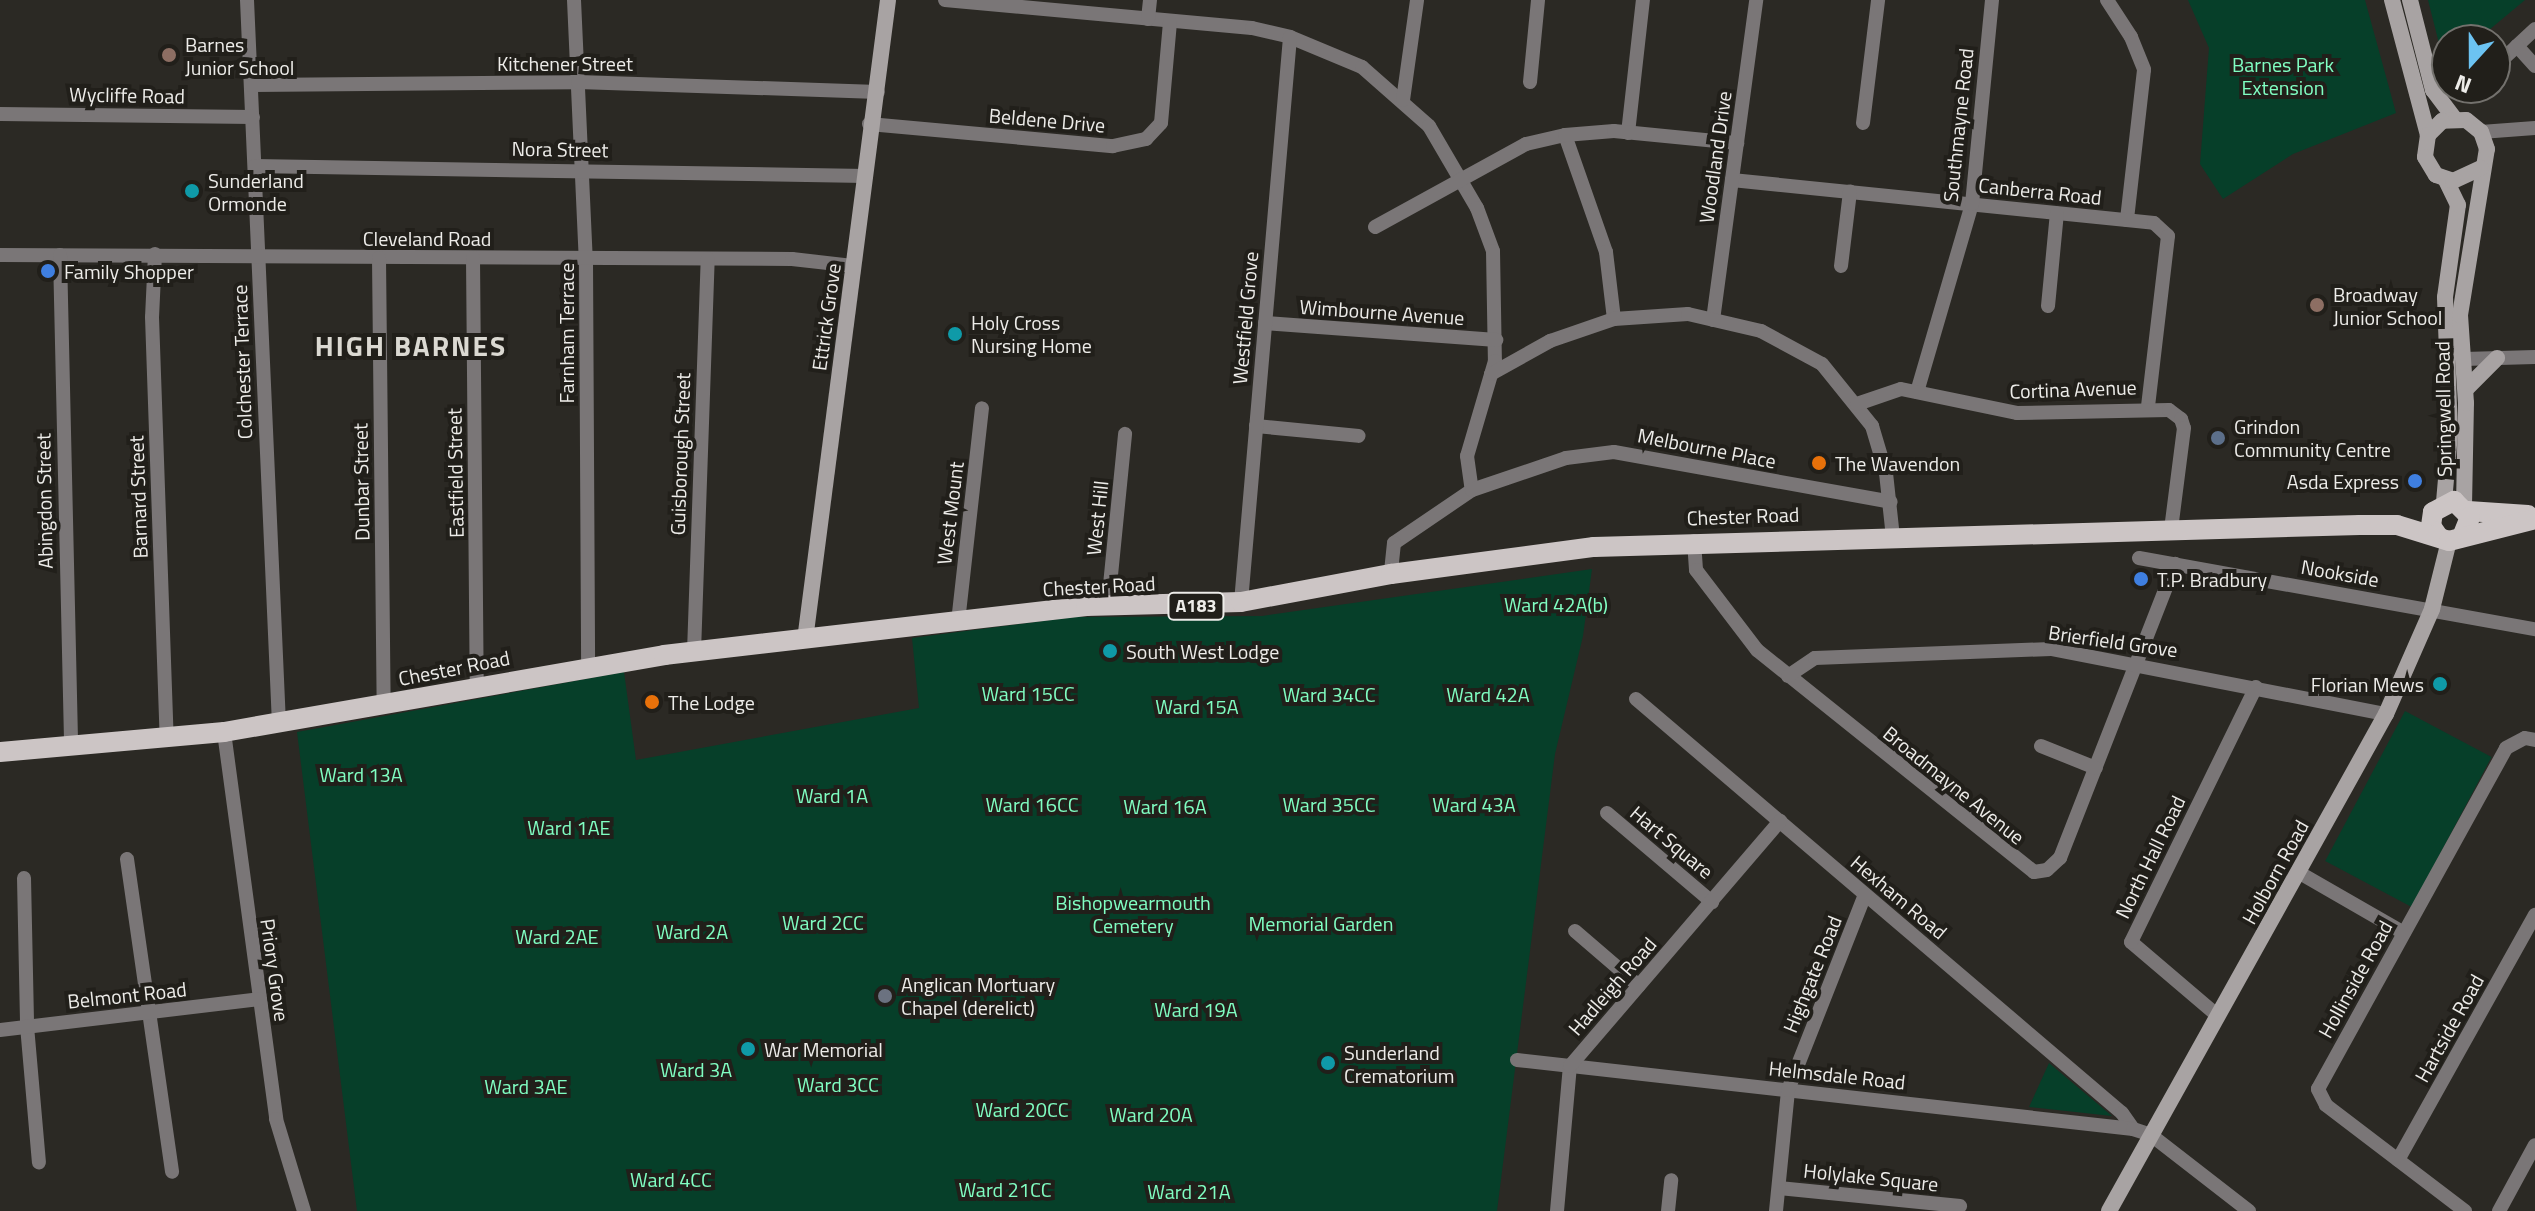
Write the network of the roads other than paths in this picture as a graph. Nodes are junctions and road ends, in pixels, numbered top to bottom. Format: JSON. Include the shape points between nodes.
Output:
{"nodes":[{"id":1,"x":247,"y":0,"type":"edge"},
{"id":2,"x":574,"y":0,"type":"edge"},
{"id":3,"x":888,"y":0,"type":"edge"},
{"id":4,"x":945,"y":0,"type":"edge"},
{"id":5,"x":1150,"y":0,"type":"edge"},
{"id":6,"x":1417,"y":0,"type":"edge"},
{"id":7,"x":1538,"y":0,"type":"edge"},
{"id":8,"x":1643,"y":0,"type":"edge"},
{"id":9,"x":1756,"y":0,"type":"edge"},
{"id":10,"x":1878,"y":0,"type":"edge"},
{"id":11,"x":1992,"y":0,"type":"edge"},
{"id":12,"x":2107,"y":0,"type":"edge"},
{"id":13,"x":2392,"y":0,"type":"edge"},
{"id":14,"x":2410,"y":0,"type":"edge"},
{"id":15,"x":1148,"y":19,"type":"junction"},
{"id":16,"x":1170,"y":22,"type":"junction"},
{"id":17,"x":2535,"y":29,"type":"edge"},
{"id":18,"x":1290,"y":37,"type":"junction"},
{"id":19,"x":2517,"y":46,"type":"junction"},
{"id":20,"x":2511,"y":52,"type":"edge"},
{"id":21,"x":2535,"y":66,"type":"edge"},
{"id":22,"x":578,"y":82,"type":"junction"},
{"id":23,"x":1530,"y":82,"type":"dead end"},
{"id":24,"x":251,"y":85,"type":"junction"},
{"id":25,"x":878,"y":92,"type":"junction"},
{"id":26,"x":1403,"y":100,"type":"junction"},
{"id":27,"x":0,"y":114,"type":"edge"},
{"id":28,"x":253,"y":117,"type":"junction"},
{"id":29,"x":2455,"y":119,"type":"junction"},
{"id":30,"x":1863,"y":123,"type":"dead end"},
{"id":31,"x":869,"y":124,"type":"junction"},
{"id":32,"x":2535,"y":128,"type":"edge"},
{"id":33,"x":2481,"y":132,"type":"junction"},
{"id":34,"x":1628,"y":133,"type":"junction"},
{"id":35,"x":1565,"y":135,"type":"junction"},
{"id":36,"x":2428,"y":135,"type":"junction"},
{"id":37,"x":1737,"y":143,"type":"junction"},
{"id":38,"x":255,"y":166,"type":"junction"},
{"id":39,"x":2481,"y":168,"type":"junction"},
{"id":40,"x":582,"y":169,"type":"junction"},
{"id":41,"x":866,"y":176,"type":"junction"},
{"id":42,"x":1732,"y":180,"type":"junction"},
{"id":43,"x":2446,"y":180,"type":"junction"},
{"id":44,"x":1462,"y":181,"type":"junction"},
{"id":45,"x":1850,"y":192,"type":"junction"},
{"id":46,"x":1972,"y":204,"type":"junction"},
{"id":47,"x":2057,"y":213,"type":"junction"},
{"id":48,"x":2127,"y":220,"type":"junction"},
{"id":49,"x":1375,"y":227,"type":"dead end"},
{"id":50,"x":155,"y":254,"type":"junction"},
{"id":51,"x":0,"y":255,"type":"edge"},
{"id":52,"x":60,"y":255,"type":"junction"},
{"id":53,"x":258,"y":256,"type":"junction"},
{"id":54,"x":379,"y":258,"type":"junction"},
{"id":55,"x":473,"y":258,"type":"junction"},
{"id":56,"x":708,"y":259,"type":"junction"},
{"id":57,"x":586,"y":261,"type":"junction"},
{"id":58,"x":853,"y":266,"type":"junction"},
{"id":59,"x":1841,"y":266,"type":"dead end"},
{"id":60,"x":2048,"y":306,"type":"dead end"},
{"id":61,"x":1614,"y":319,"type":"junction"},
{"id":62,"x":1713,"y":320,"type":"junction"},
{"id":63,"x":1265,"y":323,"type":"junction"},
{"id":64,"x":1496,"y":340,"type":"junction"},
{"id":65,"x":2535,"y":357,"type":"edge"},
{"id":66,"x":2497,"y":358,"type":"junction"},
{"id":67,"x":2464,"y":359,"type":"junction"},
{"id":68,"x":1491,"y":374,"type":"junction"},
{"id":69,"x":2466,"y":389,"type":"junction"},
{"id":70,"x":1917,"y":392,"type":"junction"},
{"id":71,"x":1857,"y":404,"type":"junction"},
{"id":72,"x":2148,"y":407,"type":"junction"},
{"id":73,"x":982,"y":408,"type":"dead end"},
{"id":74,"x":1256,"y":426,"type":"junction"},
{"id":75,"x":1125,"y":434,"type":"dead end"},
{"id":76,"x":1359,"y":436,"type":"dead end"},
{"id":77,"x":1472,"y":490,"type":"junction"},
{"id":78,"x":1891,"y":502,"type":"junction"},
{"id":79,"x":2452,"y":508,"type":"junction"},
{"id":80,"x":2535,"y":518,"type":"edge"},
{"id":81,"x":2397,"y":525,"type":"junction"},
{"id":82,"x":2171,"y":530,"type":"junction"},
{"id":83,"x":1893,"y":537,"type":"junction"},
{"id":84,"x":2450,"y":538,"type":"junction"},
{"id":85,"x":1694,"y":541,"type":"junction"},
{"id":86,"x":2139,"y":558,"type":"dead end"},
{"id":87,"x":2175,"y":564,"type":"junction"},
{"id":88,"x":1391,"y":574,"type":"junction"},
{"id":89,"x":1241,"y":602,"type":"junction"},
{"id":90,"x":1108,"y":605,"type":"junction"},
{"id":91,"x":2432,"y":609,"type":"junction"},
{"id":92,"x":958,"y":622,"type":"junction"},
{"id":93,"x":2535,"y":629,"type":"edge"},
{"id":94,"x":2147,"y":638,"type":"junction"},
{"id":95,"x":805,"y":640,"type":"junction"},
{"id":96,"x":694,"y":652,"type":"junction"},
{"id":97,"x":2131,"y":662,"type":"junction"},
{"id":98,"x":2156,"y":666,"type":"junction"},
{"id":99,"x":588,"y":667,"type":"junction"},
{"id":100,"x":1788,"y":676,"type":"junction"},
{"id":101,"x":2256,"y":687,"type":"junction"},
{"id":102,"x":477,"y":689,"type":"junction"},
{"id":103,"x":1636,"y":699,"type":"dead end"},
{"id":104,"x":384,"y":706,"type":"junction"},
{"id":105,"x":2386,"y":714,"type":"junction"},
{"id":106,"x":279,"y":723,"type":"junction"},
{"id":107,"x":224,"y":732,"type":"junction"},
{"id":108,"x":167,"y":737,"type":"junction"},
{"id":109,"x":2535,"y":740,"type":"edge"},
{"id":110,"x":71,"y":746,"type":"junction"},
{"id":111,"x":2041,"y":746,"type":"dead end"},
{"id":112,"x":0,"y":752,"type":"edge"},
{"id":113,"x":2096,"y":768,"type":"junction"},
{"id":114,"x":1607,"y":813,"type":"dead end"},
{"id":115,"x":1780,"y":821,"type":"junction"},
{"id":116,"x":127,"y":859,"type":"dead end"},
{"id":117,"x":2298,"y":872,"type":"junction"},
{"id":118,"x":24,"y":878,"type":"dead end"},
{"id":119,"x":1865,"y":895,"type":"junction"},
{"id":120,"x":1712,"y":902,"type":"junction"},
{"id":121,"x":2535,"y":915,"type":"edge"},
{"id":122,"x":1575,"y":931,"type":"dead end"},
{"id":123,"x":2404,"y":933,"type":"junction"},
{"id":124,"x":1639,"y":986,"type":"junction"},
{"id":125,"x":259,"y":999,"type":"junction"},
{"id":126,"x":151,"y":1013,"type":"junction"},
{"id":127,"x":2218,"y":1016,"type":"junction"},
{"id":128,"x":27,"y":1026,"type":"junction"},
{"id":129,"x":0,"y":1030,"type":"edge"},
{"id":130,"x":1517,"y":1060,"type":"dead end"},
{"id":131,"x":1570,"y":1066,"type":"junction"},
{"id":132,"x":1788,"y":1090,"type":"junction"},
{"id":133,"x":2133,"y":1129,"type":"junction"},
{"id":134,"x":2151,"y":1135,"type":"junction"},
{"id":135,"x":2535,"y":1146,"type":"edge"},
{"id":136,"x":2398,"y":1160,"type":"junction"},
{"id":137,"x":39,"y":1162,"type":"dead end"},
{"id":138,"x":172,"y":1172,"type":"dead end"},
{"id":139,"x":1671,"y":1180,"type":"dead end"},
{"id":140,"x":1779,"y":1188,"type":"junction"},
{"id":141,"x":1960,"y":1206,"type":"dead end"},
{"id":142,"x":2460,"y":1210,"type":"edge"},
{"id":143,"x":304,"y":1211,"type":"edge"},
{"id":144,"x":1557,"y":1211,"type":"edge"},
{"id":145,"x":1668,"y":1211,"type":"edge"},
{"id":146,"x":1776,"y":1211,"type":"edge"},
{"id":147,"x":2109,"y":1211,"type":"edge"},
{"id":148,"x":2249,"y":1211,"type":"edge"},
{"id":149,"x":2499,"y":1211,"type":"edge"}],
"edges":[{"from":1,"to":24,"type":"street","name":"Colchester Terrace"},
{"from":2,"to":22,"type":"street","name":"Farnham Terrace"},
{"from":3,"to":25,"type":"main road","name":"Ettrick Grove"},
{"from":4,"to":15,"type":"street"},
{"from":5,"to":15,"type":"street"},
{"from":6,"to":26,"type":"street"},
{"from":7,"to":23,"type":"street"},
{"from":8,"to":34,"type":"street"},
{"from":9,"to":37,"type":"street","name":"Woodland Drive"},
{"from":10,"to":30,"type":"street"},
{"from":11,"to":46,"type":"street","name":"Southmayne Road"},
{"from":12,"to":48,"type":"street","via":[[2144,70]]},
{"from":13,"to":36,"type":"main road","name":"Springwell Road"},
{"from":14,"to":29,"type":"main road","via":[[2433,90]]},
{"from":15,"to":16,"type":"street"},
{"from":16,"to":18,"type":"street","via":[[1252,28]]},
{"from":16,"to":31,"type":"street","name":"Beldene Drive","via":[[1161,123],[1146,139],[1113,146]]},
{"from":17,"to":19,"type":"street"},
{"from":18,"to":26,"type":"street","via":[[1362,67]]},
{"from":18,"to":63,"type":"street","name":"Westfield Grove"},
{"from":19,"to":20,"type":"street"},
{"from":19,"to":21,"type":"street"},
{"from":22,"to":24,"type":"street","name":"Kitchener Street"},
{"from":22,"to":25,"type":"street","name":"Kitchener Street"},
{"from":22,"to":40,"type":"street","name":"Farnham Terrace"},
{"from":24,"to":28,"type":"street","name":"Colchester Terrace"},
{"from":25,"to":31,"type":"main road","name":"Ettrick Grove"},
{"from":26,"to":44,"type":"street","via":[[1429,126]]},
{"from":27,"to":28,"type":"street","name":"Wycliffe Road"},
{"from":28,"to":38,"type":"street","name":"Colchester Terrace"},
{"from":29,"to":33,"type":"main road"},
{"from":29,"to":36,"type":"main road","via":[[2442,121]]},
{"from":31,"to":41,"type":"main road","name":"Ettrick Grove"},
{"from":32,"to":33,"type":"street"},
{"from":33,"to":39,"type":"main road","name":"Springwell Road","via":[[2487,149]]},
{"from":34,"to":35,"type":"street"},
{"from":34,"to":37,"type":"street"},
{"from":35,"to":44,"type":"street","via":[[1526,144]]},
{"from":35,"to":61,"type":"street","via":[[1606,252]]},
{"from":36,"to":43,"type":"main road","name":"Springwell Road","via":[[2425,157],[2431,170]]},
{"from":37,"to":42,"type":"street","name":"Woodland Drive"},
{"from":38,"to":40,"type":"street","name":"Nora Street"},
{"from":38,"to":53,"type":"street","name":"Colchester Terrace"},
{"from":39,"to":43,"type":"main road","via":[[2466,179]]},
{"from":39,"to":67,"type":"main road","name":"Springwell Road","via":[[2460,315]]},
{"from":40,"to":41,"type":"street","name":"Nora Street"},
{"from":40,"to":57,"type":"street","name":"Farnham Terrace"},
{"from":41,"to":58,"type":"main road","name":"Ettrick Grove"},
{"from":42,"to":45,"type":"street","name":"Canberra Road"},
{"from":42,"to":62,"type":"street","name":"Woodland Drive"},
{"from":43,"to":79,"type":"main road","name":"Springwell Road","via":[[2458,205],[2445,297]]},
{"from":44,"to":49,"type":"street"},
{"from":44,"to":64,"type":"street","via":[[1493,251]]},
{"from":45,"to":46,"type":"street","name":"Canberra Road"},
{"from":45,"to":59,"type":"street"},
{"from":46,"to":47,"type":"street","name":"Canberra Road"},
{"from":46,"to":70,"type":"street","name":"Southmayne Road"},
{"from":47,"to":48,"type":"street","name":"Canberra Road"},
{"from":47,"to":60,"type":"street"},
{"from":48,"to":72,"type":"street","name":"Canberra Road","via":[[2154,223],[2168,236]]},
{"from":50,"to":52,"type":"street","name":"Cleveland Road"},
{"from":50,"to":53,"type":"street","name":"Cleveland Road"},
{"from":50,"to":108,"type":"street","name":"Barnard Street","via":[[152,317]]},
{"from":51,"to":52,"type":"street","name":"Cleveland Road"},
{"from":52,"to":110,"type":"street","name":"Abingdon Street"},
{"from":53,"to":54,"type":"street","name":"Cleveland Road"},
{"from":53,"to":106,"type":"street","name":"Colchester Terrace"},
{"from":54,"to":55,"type":"street","name":"Cleveland Road"},
{"from":54,"to":104,"type":"street","name":"Dunbar Street"},
{"from":55,"to":57,"type":"street","name":"Cleveland Road"},
{"from":55,"to":102,"type":"street","name":"Eastfield Street"},
{"from":56,"to":57,"type":"street","name":"Cleveland Road"},
{"from":56,"to":58,"type":"street","name":"Cleveland Road","via":[[792,259]]},
{"from":56,"to":96,"type":"street","name":"Guisborough Street"},
{"from":57,"to":99,"type":"street","name":"Farnham Terrace"},
{"from":58,"to":95,"type":"main road","name":"Ettrick Grove"},
{"from":61,"to":62,"type":"street","via":[[1688,314]]},
{"from":61,"to":68,"type":"street","via":[[1550,341]]},
{"from":62,"to":71,"type":"street","via":[[1791,344],[1822,364]]},
{"from":63,"to":64,"type":"street","name":"Wimbourne Avenue"},
{"from":63,"to":74,"type":"street","name":"Westfield Grove"},
{"from":64,"to":68,"type":"street"},
{"from":65,"to":66,"type":"street"},
{"from":66,"to":67,"type":"street"},
{"from":66,"to":69,"type":"main road"},
{"from":67,"to":69,"type":"main road","name":"Springwell Road"},
{"from":68,"to":77,"type":"street","via":[[1466,462]]},
{"from":69,"to":79,"type":"main road","name":"Springwell Road"},
{"from":70,"to":71,"type":"street","name":"Cortina Avenue","via":[[1885,391]]},
{"from":70,"to":72,"type":"street","name":"Cortina Avenue","via":[[2017,413]]},
{"from":71,"to":78,"type":"street","via":[[1881,449]]},
{"from":72,"to":82,"type":"street","name":"Cortina Avenue","via":[[2169,410],[2184,428]]},
{"from":73,"to":92,"type":"street","name":"West Mount"},
{"from":74,"to":76,"type":"street"},
{"from":74,"to":89,"type":"street","name":"Westfield Grove"},
{"from":75,"to":90,"type":"street","name":"West Hill"},
{"from":77,"to":78,"type":"street","name":"Melbourne Place","via":[[1566,458],[1614,452]]},
{"from":77,"to":88,"type":"street","name":"Melbourne Place","via":[[1394,543]]},
{"from":78,"to":83,"type":"street"},
{"from":79,"to":80,"type":"main road","number":"A183"},
{"from":79,"to":81,"type":"main road","name":"Chester Road","number":"A183"},
{"from":79,"to":84,"type":"main road","via":[[2471,523]]},
{"from":79,"to":84,"type":"main road","via":[[2431,526]]},
{"from":80,"to":84,"type":"main road","number":"A183"},
{"from":81,"to":82,"type":"main road","name":"Chester Road","number":"A183"},
{"from":81,"to":84,"type":"main road","name":"Chester Road","number":"A183"},
{"from":82,"to":83,"type":"main road","name":"Chester Road","number":"A183"},
{"from":83,"to":85,"type":"main road","name":"Chester Road","number":"A183"},
{"from":84,"to":91,"type":"main road","name":"Holborn Road"},
{"from":85,"to":88,"type":"main road","name":"Chester Road","number":"A183","via":[[1594,547]]},
{"from":85,"to":100,"type":"street","name":"Broadmayne Avenue","via":[[1696,570],[1757,650]]},
{"from":86,"to":87,"type":"street","name":"Nookside"},
{"from":87,"to":91,"type":"street","name":"Nookside"},
{"from":87,"to":94,"type":"street","name":"Broadmayne Avenue"},
{"from":88,"to":89,"type":"main road","name":"Chester Road","number":"A183"},
{"from":89,"to":90,"type":"main road","name":"Chester Road","number":"A183"},
{"from":90,"to":92,"type":"main road","name":"Chester Road","number":"A183"},
{"from":91,"to":93,"type":"street","name":"Nookside"},
{"from":91,"to":105,"type":"main road","name":"Holborn Road"},
{"from":92,"to":95,"type":"main road","name":"Chester Road","number":"A183"},
{"from":94,"to":97,"type":"street","name":"Broadmayne Avenue"},
{"from":94,"to":98,"type":"street"},
{"from":95,"to":96,"type":"main road","name":"Chester Road","number":"A183"},
{"from":96,"to":99,"type":"main road","name":"Chester Road","number":"A183"},
{"from":97,"to":98,"type":"street","name":"Brierfield Grove"},
{"from":97,"to":100,"type":"street","name":"Brierfield Grove","via":[[2051,649],[1815,658]]},
{"from":97,"to":113,"type":"street","name":"Broadmayne Avenue","via":[[2132,678]]},
{"from":98,"to":101,"type":"street","name":"Brierfield Grove"},
{"from":99,"to":102,"type":"main road","name":"Chester Road","number":"A183"},
{"from":100,"to":113,"type":"street","name":"Broadmayne Avenue","via":[[2027,870],[2041,872],[2057,863]]},
{"from":101,"to":105,"type":"street","name":"Brierfield Grove"},
{"from":101,"to":127,"type":"street","name":"North Hall Road","via":[[2131,942]]},
{"from":102,"to":104,"type":"main road","name":"Chester Road","number":"A183"},
{"from":103,"to":115,"type":"street","name":"Hexham Road"},
{"from":104,"to":106,"type":"main road","name":"Chester Road","number":"A183"},
{"from":105,"to":117,"type":"main road","name":"Holborn Road"},
{"from":106,"to":107,"type":"main road","name":"Chester Road","number":"A183"},
{"from":107,"to":108,"type":"main road","name":"Chester Road","number":"A183"},
{"from":107,"to":125,"type":"street","name":"Priory Grove"},
{"from":108,"to":110,"type":"main road","name":"Chester Road","number":"A183"},
{"from":109,"to":123,"type":"street","name":"Hollinside Road","via":[[2525,738],[2506,748]]},
{"from":110,"to":112,"type":"main road","name":"Chester Road","number":"A183"},
{"from":111,"to":113,"type":"street"},
{"from":114,"to":120,"type":"street","name":"Hart Square"},
{"from":115,"to":119,"type":"street","name":"Hexham Road"},
{"from":115,"to":120,"type":"street","name":"Hadleigh Road"},
{"from":116,"to":126,"type":"street"},
{"from":117,"to":123,"type":"street"},
{"from":117,"to":127,"type":"main road","name":"Holborn Road"},
{"from":118,"to":128,"type":"street"},
{"from":119,"to":132,"type":"street","name":"Highgate Road"},
{"from":119,"to":133,"type":"street","name":"Hexham Road","via":[[2122,1113]]},
{"from":120,"to":124,"type":"street","name":"Hadleigh Road"},
{"from":121,"to":136,"type":"street","name":"Hartside Road"},
{"from":122,"to":124,"type":"street"},
{"from":123,"to":136,"type":"street","name":"Hollinside Road","via":[[2318,1089],[2326,1105]]},
{"from":124,"to":131,"type":"street","name":"Hadleigh Road"},
{"from":125,"to":126,"type":"street","name":"Belmont Road"},
{"from":125,"to":143,"type":"street","name":"Priory Grove","via":[[276,1119]]},
{"from":126,"to":128,"type":"street","name":"Belmont Road"},
{"from":126,"to":138,"type":"street"},
{"from":127,"to":134,"type":"main road","name":"Holborn Road"},
{"from":128,"to":129,"type":"street","name":"Belmont Road"},
{"from":128,"to":137,"type":"street"},
{"from":130,"to":131,"type":"street","name":"Helmsdale Road"},
{"from":131,"to":132,"type":"street","name":"Helmsdale Road"},
{"from":131,"to":144,"type":"street","name":"Hadleigh Road"},
{"from":132,"to":133,"type":"street","name":"Helmsdale Road"},
{"from":132,"to":140,"type":"street","name":"Highgate Road"},
{"from":133,"to":134,"type":"street","name":"Helmsdale Road"},
{"from":134,"to":147,"type":"main road","name":"Holborn Road"},
{"from":134,"to":148,"type":"street","name":"Helmsdale Road"},
{"from":135,"to":149,"type":"street"},
{"from":136,"to":142,"type":"street","name":"Hollinside Road"},
{"from":139,"to":145,"type":"street"},
{"from":140,"to":141,"type":"street","name":"Holylake Square"},
{"from":140,"to":146,"type":"street","name":"Highgate Road"}]}
